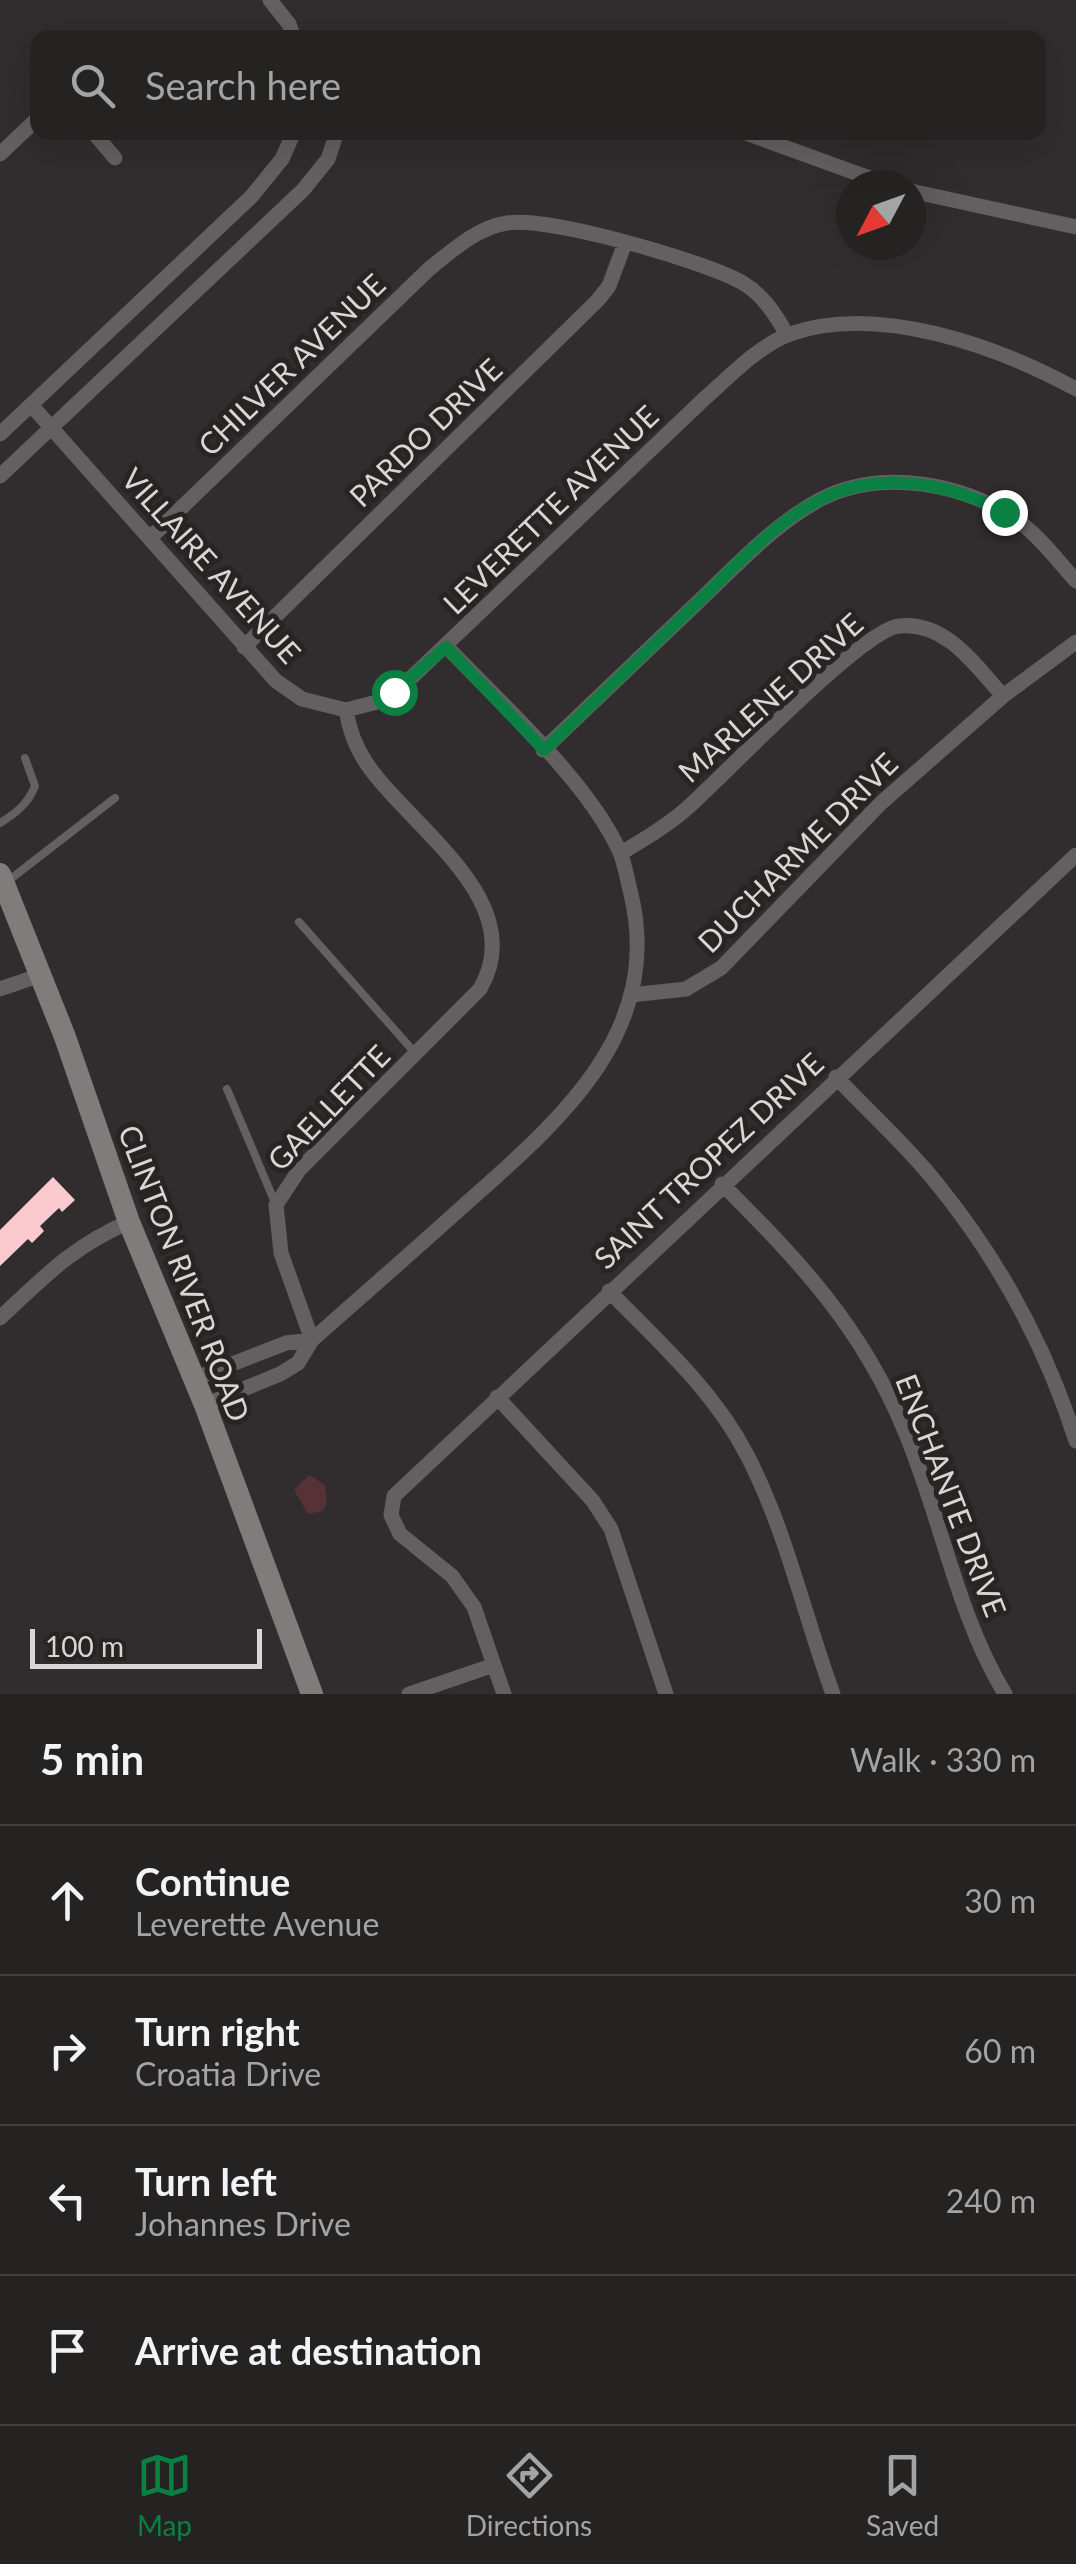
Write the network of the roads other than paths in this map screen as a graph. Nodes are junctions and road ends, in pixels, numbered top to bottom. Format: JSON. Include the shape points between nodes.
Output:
{"nodes":[{"id":1,"x":270,"y":0,"type":"edge"},
{"id":2,"x":291,"y":30,"type":"edge"},
{"id":3,"x":30,"y":126,"type":"edge"},
{"id":4,"x":100,"y":140,"type":"edge"},
{"id":5,"x":290,"y":140,"type":"edge"},
{"id":6,"x":334,"y":140,"type":"edge"},
{"id":7,"x":764,"y":140,"type":"edge"},
{"id":8,"x":0,"y":154,"type":"edge"},
{"id":9,"x":115,"y":158,"type":"dead end"},
{"id":10,"x":847,"y":170,"type":"edge"},
{"id":11,"x":926,"y":194,"type":"edge"},
{"id":12,"x":251,"y":197,"type":"junction"},
{"id":13,"x":272,"y":220,"type":"junction"},
{"id":14,"x":1076,"y":227,"type":"edge"},
{"id":15,"x":625,"y":243,"type":"junction"},
{"id":16,"x":787,"y":335,"type":"junction"},
{"id":17,"x":1076,"y":389,"type":"edge"},
{"id":18,"x":32,"y":406,"type":"junction"},
{"id":19,"x":53,"y":427,"type":"junction"},
{"id":20,"x":0,"y":434,"type":"edge"},
{"id":21,"x":0,"y":476,"type":"edge"},
{"id":22,"x":150,"y":538,"type":"junction"},
{"id":23,"x":1076,"y":582,"type":"edge"},
{"id":24,"x":1076,"y":642,"type":"edge"},
{"id":25,"x":244,"y":647,"type":"junction"},
{"id":26,"x":446,"y":647,"type":"junction"},
{"id":27,"x":1003,"y":696,"type":"junction"},
{"id":28,"x":346,"y":710,"type":"junction"},
{"id":29,"x":544,"y":750,"type":"junction"},
{"id":30,"x":25,"y":758,"type":"dead end"},
{"id":31,"x":114,"y":798,"type":"dead end"},
{"id":32,"x":0,"y":823,"type":"edge"},
{"id":33,"x":620,"y":853,"type":"junction"},
{"id":34,"x":1076,"y":854,"type":"edge"},
{"id":35,"x":2,"y":879,"type":"edge"},
{"id":36,"x":299,"y":922,"type":"dead end"},
{"id":37,"x":41,"y":974,"type":"junction"},
{"id":38,"x":0,"y":989,"type":"edge"},
{"id":39,"x":630,"y":995,"type":"junction"},
{"id":40,"x":416,"y":1054,"type":"junction"},
{"id":41,"x":836,"y":1077,"type":"junction"},
{"id":42,"x":226,"y":1089,"type":"dead end"},
{"id":43,"x":722,"y":1184,"type":"junction"},
{"id":44,"x":276,"y":1206,"type":"junction"},
{"id":45,"x":129,"y":1222,"type":"junction"},
{"id":46,"x":609,"y":1291,"type":"junction"},
{"id":47,"x":0,"y":1318,"type":"edge"},
{"id":48,"x":312,"y":1340,"type":"junction"},
{"id":49,"x":194,"y":1379,"type":"junction"},
{"id":50,"x":1069,"y":1395,"type":"edge"},
{"id":51,"x":497,"y":1398,"type":"junction"},
{"id":52,"x":205,"y":1404,"type":"junction"},
{"id":53,"x":1076,"y":1440,"type":"edge"},
{"id":54,"x":494,"y":1665,"type":"junction"},
{"id":55,"x":312,"y":1694,"type":"edge"},
{"id":56,"x":409,"y":1694,"type":"edge"},
{"id":57,"x":504,"y":1694,"type":"edge"},
{"id":58,"x":666,"y":1694,"type":"edge"},
{"id":59,"x":833,"y":1694,"type":"edge"},
{"id":60,"x":1005,"y":1694,"type":"edge"}],
"edges":[{"from":1,"to":2,"type":"street"},
{"from":3,"to":8,"type":"street"},
{"from":4,"to":9,"type":"street"},
{"from":5,"to":12,"type":"street"},
{"from":6,"to":13,"type":"street","via":[[328,159]]},
{"from":7,"to":10,"type":"street"},
{"from":11,"to":14,"type":"street"},
{"from":12,"to":13,"type":"street"},
{"from":12,"to":18,"type":"street"},
{"from":13,"to":19,"type":"street"},
{"from":15,"to":16,"type":"street","via":[[742,282]]},
{"from":15,"to":22,"type":"street","name":"CHILVER AVENUE","via":[[531,222],[475,234],[429,269]]},
{"from":15,"to":25,"type":"street","name":"PARDO DRIVE","via":[[609,286],[589,310]]},
{"from":16,"to":17,"type":"street","via":[[850,322],[896,326],[1008,357]]},
{"from":16,"to":26,"type":"street","name":"LEVERETTE AVENUE","via":[[704,399]]},
{"from":18,"to":19,"type":"street","name":"VILLAIRE AVENUE"},
{"from":18,"to":20,"type":"street"},
{"from":19,"to":21,"type":"street"},
{"from":19,"to":22,"type":"street","name":"VILLAIRE AVENUE"},
{"from":22,"to":25,"type":"street","name":"VILLAIRE AVENUE"},
{"from":23,"to":29,"type":"street","via":[[1021,523],[971,496],[910,484],[839,492],[774,531]]},
{"from":24,"to":27,"type":"street","name":"DUCHARME DRIVE"},
{"from":25,"to":28,"type":"street","name":"VILLAIRE AVENUE","via":[[288,692]]},
{"from":26,"to":28,"type":"street","name":"LEVERETTE AVENUE","via":[[394,692]]},
{"from":26,"to":29,"type":"street"},
{"from":27,"to":33,"type":"street","name":"MARLENE DRIVE","via":[[950,640],[912,626],[890,628],[831,672],[681,814]]},
{"from":27,"to":39,"type":"street","name":"DUCHARME DRIVE","via":[[881,804],[721,968],[686,989]]},
{"from":28,"to":40,"type":"street","name":"GAELLETTE","via":[[364,760],[462,872],[493,934],[492,963],[480,988]]},
{"from":29,"to":33,"type":"street"},
{"from":30,"to":32,"type":"lane","via":[[35,786],[31,798]]},
{"from":31,"to":35,"type":"lane"},
{"from":33,"to":39,"type":"street","via":[[637,927]]},
{"from":34,"to":41,"type":"street","name":"SAINT TROPEZ DRIVE"},
{"from":35,"to":37,"type":"street","name":"CLINTON RIVER ROAD"},
{"from":36,"to":40,"type":"lane"},
{"from":37,"to":38,"type":"street"},
{"from":37,"to":45,"type":"street","name":"CLINTON RIVER ROAD"},
{"from":39,"to":48,"type":"street","via":[[617,1037],[571,1104]]},
{"from":40,"to":44,"type":"street","name":"GAELLETTE","via":[[299,1170]]},
{"from":41,"to":43,"type":"street","name":"SAINT TROPEZ DRIVE"},
{"from":41,"to":50,"type":"street","via":[[940,1188],[976,1237]]},
{"from":42,"to":44,"type":"lane"},
{"from":43,"to":46,"type":"street","name":"SAINT TROPEZ DRIVE"},
{"from":43,"to":60,"type":"street","name":"ENCHANTE DRIVE","via":[[812,1279],[870,1358],[906,1432],[977,1639]]},
{"from":44,"to":48,"type":"street","name":"GAELLETTE","via":[[281,1253]]},
{"from":45,"to":47,"type":"street","via":[[67,1255]]},
{"from":45,"to":49,"type":"street","name":"CLINTON RIVER ROAD"},
{"from":46,"to":51,"type":"street","name":"SAINT TROPEZ DRIVE"},
{"from":46,"to":59,"type":"street","via":[[688,1372],[748,1456]]},
{"from":48,"to":49,"type":"street","via":[[286,1343]]},
{"from":48,"to":52,"type":"street","via":[[298,1363],[280,1374]]},
{"from":49,"to":52,"type":"street","name":"CLINTON RIVER ROAD"},
{"from":50,"to":53,"type":"street"},
{"from":51,"to":54,"type":"street","name":"SAINT TROPEZ DRIVE","via":[[399,1489],[391,1505],[400,1534],[460,1585],[474,1606]]},
{"from":51,"to":58,"type":"street","via":[[611,1529]]},
{"from":52,"to":55,"type":"street","name":"CLINTON RIVER ROAD"},
{"from":54,"to":56,"type":"street"},
{"from":54,"to":57,"type":"street"}]}
